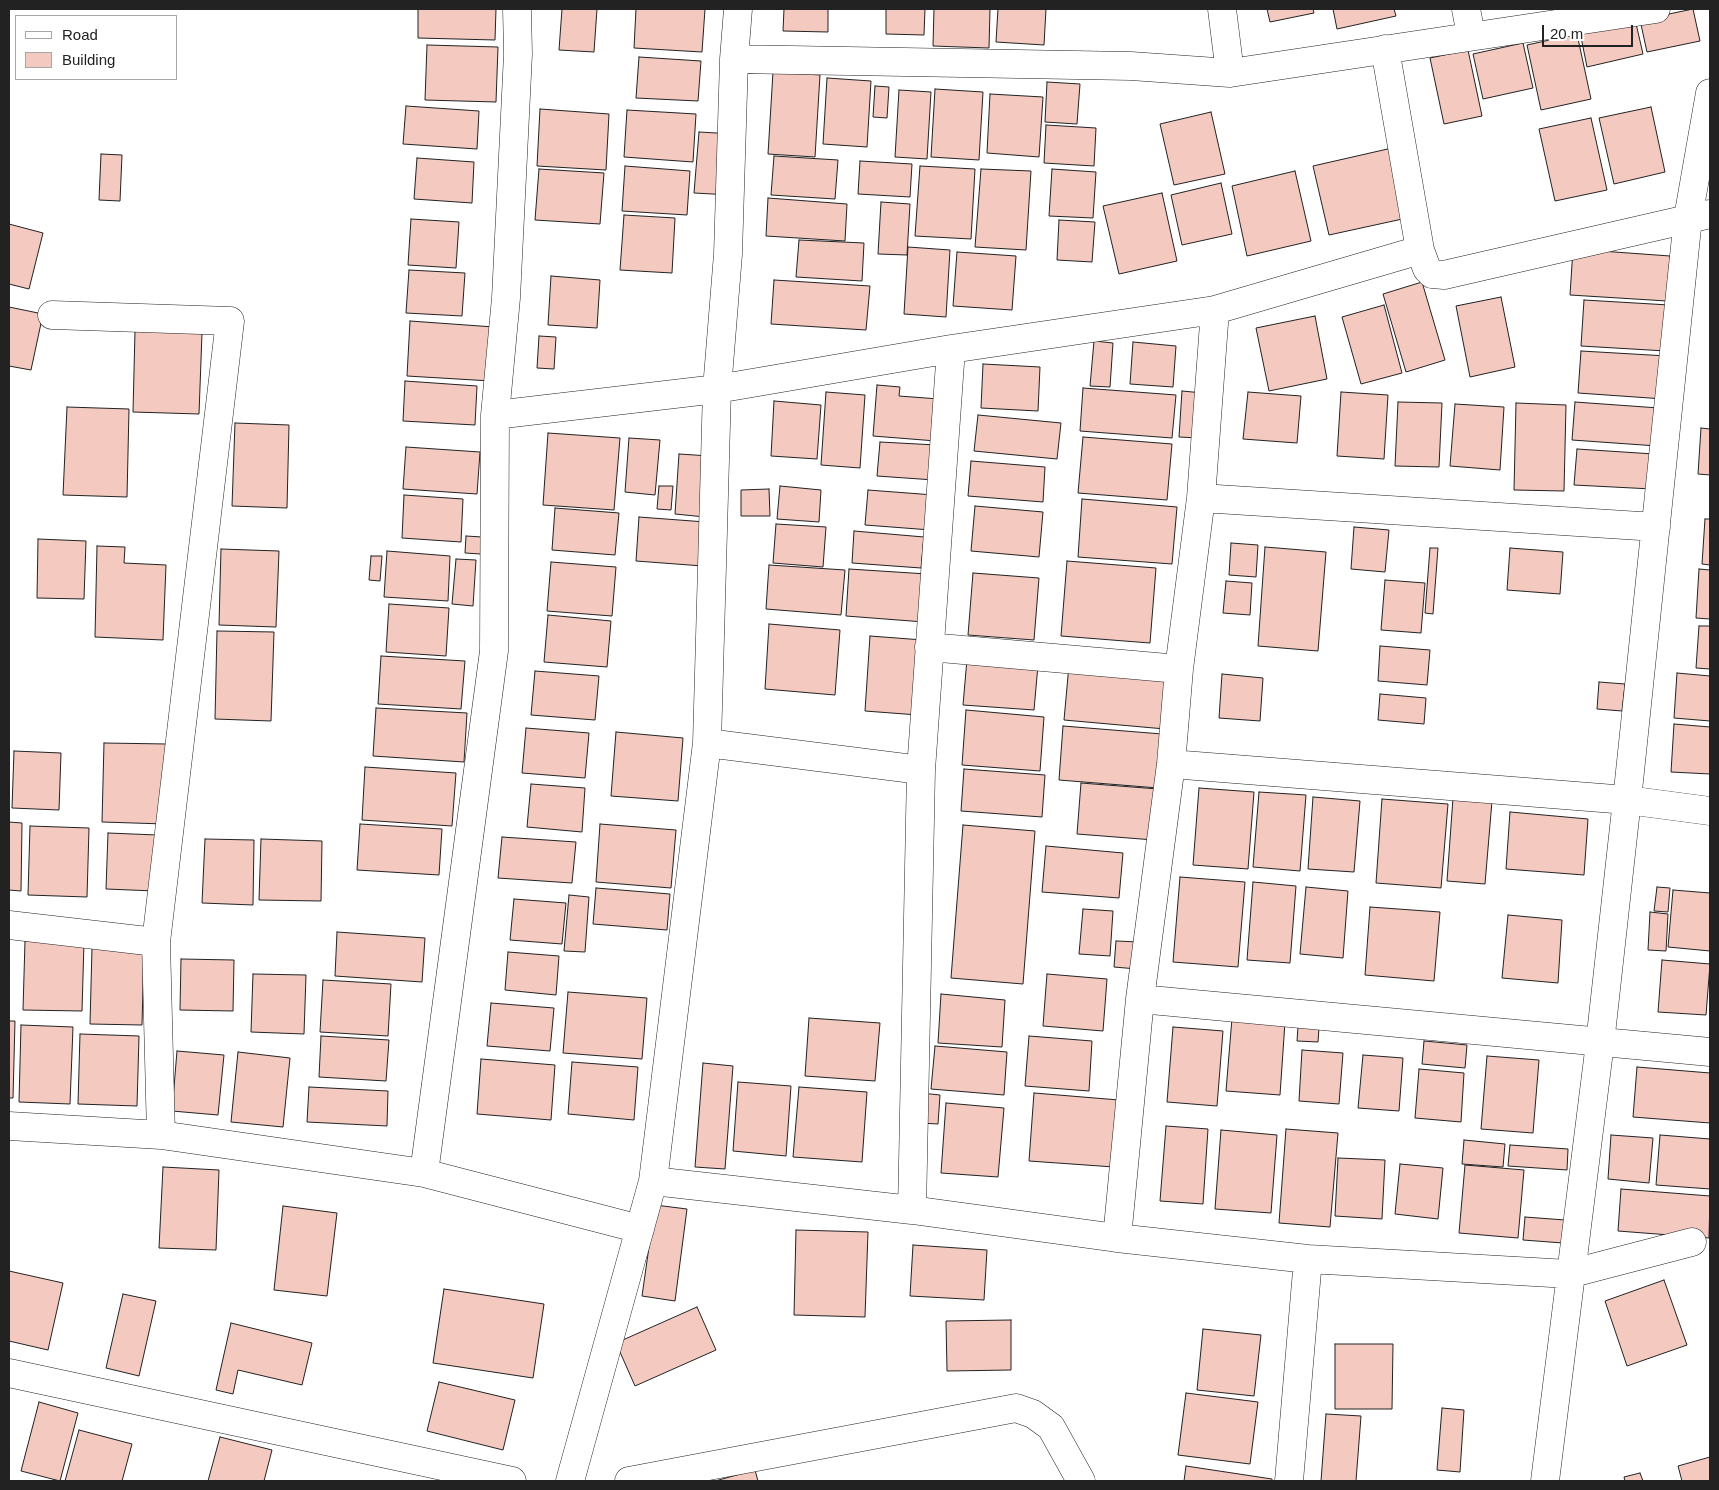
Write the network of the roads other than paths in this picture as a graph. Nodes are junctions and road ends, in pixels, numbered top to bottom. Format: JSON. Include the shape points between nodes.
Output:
{"nodes":[{"id":1,"x":517,"y":9,"type":"edge"},
{"id":2,"x":738,"y":9,"type":"edge"},
{"id":3,"x":1222,"y":9,"type":"edge"},
{"id":4,"x":1466,"y":9,"type":"edge"},
{"id":5,"x":1656,"y":9,"type":"edge"},
{"id":6,"x":1470,"y":35,"type":"junction"},
{"id":7,"x":1385,"y":50,"type":"junction"},
{"id":8,"x":734,"y":59,"type":"junction"},
{"id":9,"x":1230,"y":73,"type":"junction"},
{"id":10,"x":1710,"y":93,"type":"edge"},
{"id":11,"x":1699,"y":216,"type":"edge"},
{"id":12,"x":1420,"y":250,"type":"junction"},
{"id":13,"x":1215,"y":310,"type":"junction"},
{"id":14,"x":52,"y":314,"type":"dead end"},
{"id":15,"x":951,"y":349,"type":"junction"},
{"id":16,"x":717,"y":390,"type":"junction"},
{"id":17,"x":495,"y":415,"type":"junction"},
{"id":18,"x":1201,"y":498,"type":"junction"},
{"id":19,"x":1656,"y":527,"type":"junction"},
{"id":20,"x":929,"y":647,"type":"junction"},
{"id":21,"x":1179,"y":669,"type":"junction"},
{"id":22,"x":707,"y":743,"type":"junction"},
{"id":23,"x":1171,"y":764,"type":"junction"},
{"id":24,"x":921,"y":770,"type":"junction"},
{"id":25,"x":1627,"y":800,"type":"junction"},
{"id":26,"x":1710,"y":811,"type":"edge"},
{"id":27,"x":9,"y":925,"type":"edge"},
{"id":28,"x":156,"y":942,"type":"junction"},
{"id":29,"x":1140,"y":999,"type":"junction"},
{"id":30,"x":1600,"y":1043,"type":"junction"},
{"id":31,"x":1710,"y":1052,"type":"edge"},
{"id":32,"x":9,"y":1126,"type":"edge"},
{"id":33,"x":161,"y":1135,"type":"junction"},
{"id":34,"x":424,"y":1173,"type":"junction"},
{"id":35,"x":653,"y":1181,"type":"junction"},
{"id":36,"x":912,"y":1210,"type":"junction"},
{"id":37,"x":640,"y":1229,"type":"junction"},
{"id":38,"x":1117,"y":1238,"type":"junction"},
{"id":39,"x":1692,"y":1242,"type":"dead end"},
{"id":40,"x":1308,"y":1259,"type":"junction"},
{"id":41,"x":1569,"y":1274,"type":"junction"},
{"id":42,"x":9,"y":1373,"type":"edge"},
{"id":43,"x":1543,"y":1480,"type":"edge"},
{"id":44,"x":512,"y":1481,"type":"edge"},
{"id":45,"x":570,"y":1481,"type":"edge"},
{"id":46,"x":629,"y":1481,"type":"edge"},
{"id":47,"x":1080,"y":1481,"type":"edge"},
{"id":48,"x":1289,"y":1481,"type":"edge"}],
"edges":[{"from":1,"to":17,"type":"street","via":[[518,54],[506,298]]},
{"from":2,"to":8,"type":"street"},
{"from":3,"to":9,"type":"street"},
{"from":4,"to":6,"type":"street"},
{"from":5,"to":6,"type":"street"},
{"from":6,"to":7,"type":"street"},
{"from":7,"to":9,"type":"street"},
{"from":7,"to":12,"type":"street"},
{"from":8,"to":9,"type":"street","via":[[1131,66]]},
{"from":8,"to":16,"type":"street","via":[[728,254]]},
{"from":10,"to":11,"type":"street"},
{"from":11,"to":12,"type":"street","via":[[1444,275],[1432,274],[1427,269]]},
{"from":11,"to":19,"type":"street"},
{"from":12,"to":13,"type":"street"},
{"from":13,"to":15,"type":"street"},
{"from":13,"to":18,"type":"street"},
{"from":14,"to":28,"type":"street","via":[[230,321]]},
{"from":15,"to":16,"type":"street"},
{"from":15,"to":20,"type":"street"},
{"from":16,"to":17,"type":"street"},
{"from":16,"to":22,"type":"street"},
{"from":17,"to":34,"type":"street","via":[[494,651]]},
{"from":18,"to":19,"type":"street"},
{"from":18,"to":21,"type":"street"},
{"from":19,"to":25,"type":"street"},
{"from":20,"to":21,"type":"street"},
{"from":20,"to":24,"type":"street"},
{"from":21,"to":23,"type":"street"},
{"from":22,"to":24,"type":"street"},
{"from":22,"to":35,"type":"street"},
{"from":23,"to":25,"type":"street"},
{"from":23,"to":29,"type":"street"},
{"from":24,"to":36,"type":"street"},
{"from":25,"to":26,"type":"street"},
{"from":25,"to":30,"type":"street"},
{"from":27,"to":28,"type":"street"},
{"from":28,"to":33,"type":"street"},
{"from":29,"to":30,"type":"street"},
{"from":29,"to":38,"type":"street"},
{"from":30,"to":31,"type":"street"},
{"from":30,"to":41,"type":"street"},
{"from":32,"to":33,"type":"street"},
{"from":33,"to":34,"type":"street"},
{"from":34,"to":37,"type":"street"},
{"from":35,"to":36,"type":"street"},
{"from":35,"to":37,"type":"street"},
{"from":36,"to":38,"type":"street"},
{"from":37,"to":45,"type":"street"},
{"from":38,"to":40,"type":"street"},
{"from":39,"to":41,"type":"street"},
{"from":40,"to":41,"type":"street"},
{"from":40,"to":48,"type":"street"},
{"from":41,"to":43,"type":"street"},
{"from":42,"to":44,"type":"street"},
{"from":46,"to":47,"type":"street","via":[[1016,1408],[1033,1414],[1051,1427]]}]}
